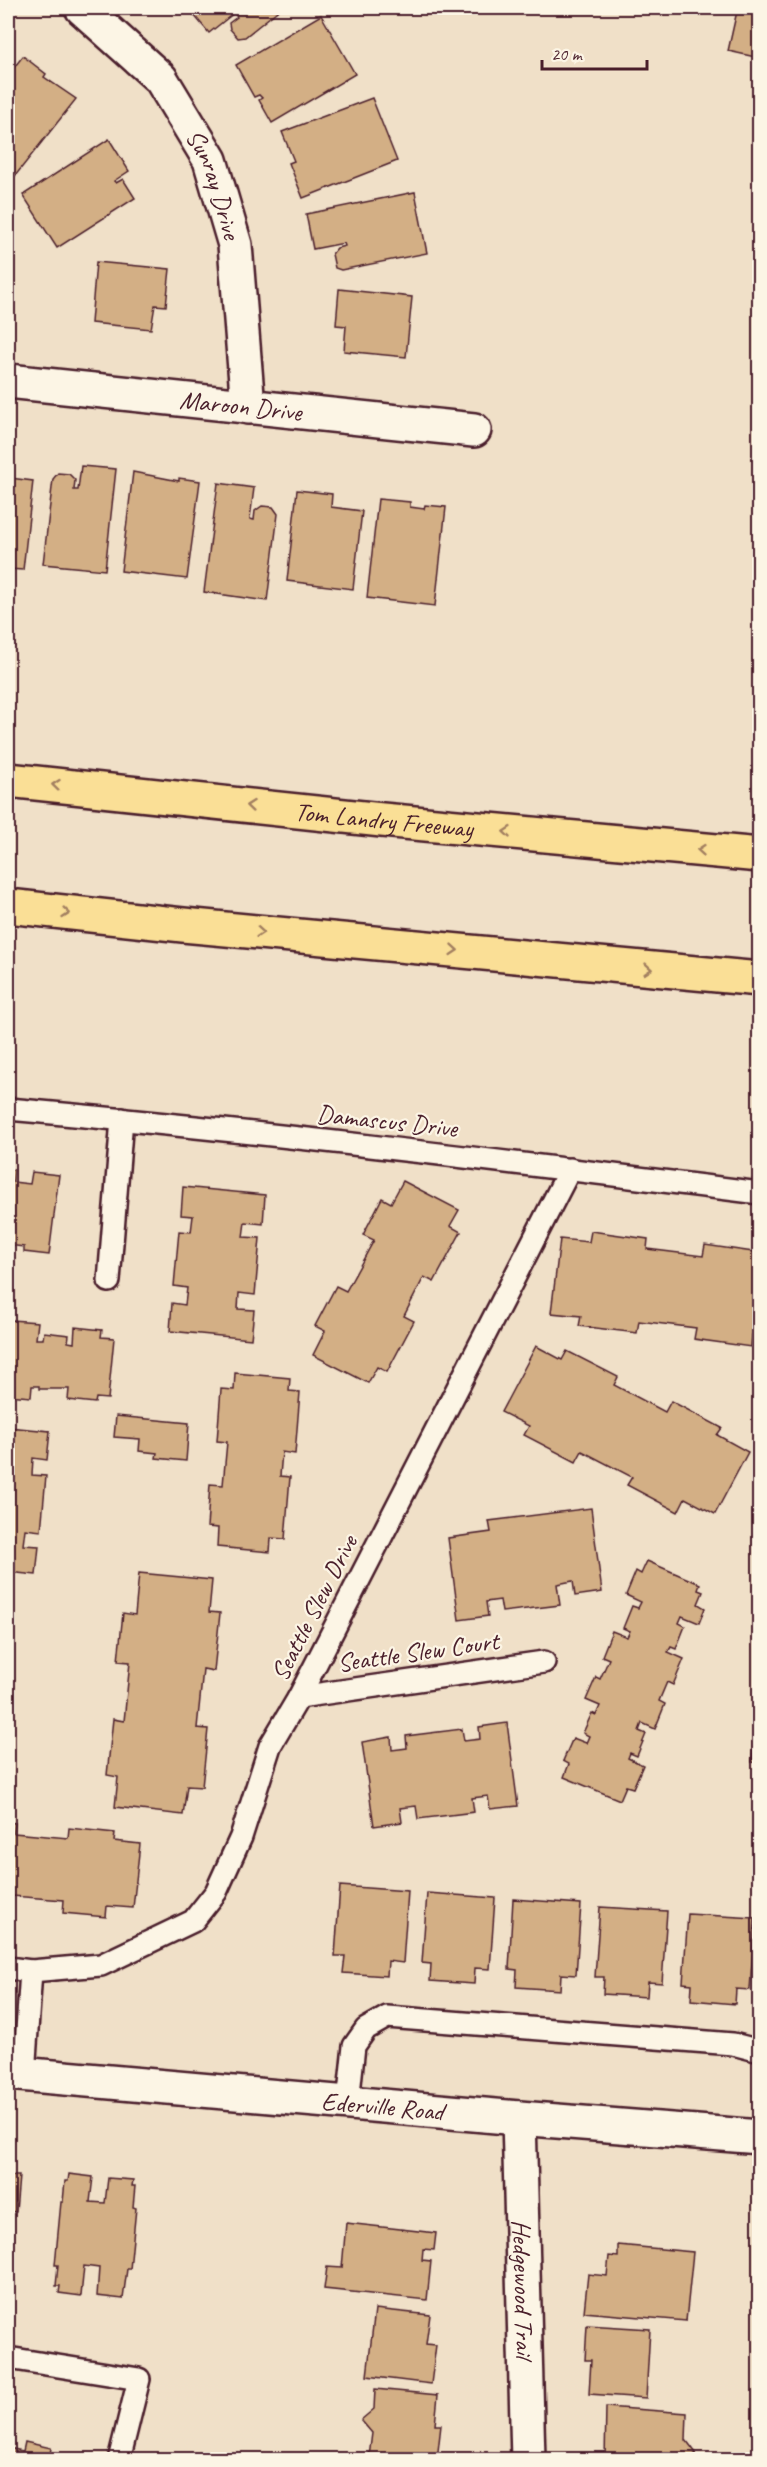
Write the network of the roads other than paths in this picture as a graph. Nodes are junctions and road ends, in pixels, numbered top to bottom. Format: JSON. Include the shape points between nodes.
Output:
{"nodes":[{"id":1,"x":82,"y":8,"type":"edge"},
{"id":2,"x":8,"y":381,"type":"edge"},
{"id":3,"x":248,"y":407,"type":"junction"},
{"id":4,"x":474,"y":430,"type":"dead end"},
{"id":5,"x":8,"y":780,"type":"edge"},
{"id":6,"x":759,"y":855,"type":"edge"},
{"id":7,"x":8,"y":906,"type":"edge"},
{"id":8,"x":759,"y":979,"type":"edge"},
{"id":9,"x":8,"y":1109,"type":"edge"},
{"id":10,"x":122,"y":1119,"type":"junction"},
{"id":11,"x":570,"y":1169,"type":"junction"},
{"id":12,"x":759,"y":1193,"type":"edge"},
{"id":13,"x":109,"y":1281,"type":"dead end"},
{"id":14,"x":544,"y":1662,"type":"dead end"},
{"id":15,"x":299,"y":1696,"type":"junction"},
{"id":16,"x":8,"y":1968,"type":"edge"},
{"id":17,"x":31,"y":1971,"type":"junction"},
{"id":18,"x":759,"y":2051,"type":"edge"},
{"id":19,"x":16,"y":2074,"type":"edge"},
{"id":20,"x":348,"y":2103,"type":"junction"},
{"id":21,"x":519,"y":2118,"type":"junction"},
{"id":22,"x":759,"y":2137,"type":"edge"},
{"id":23,"x":8,"y":2358,"type":"edge"},
{"id":24,"x":119,"y":2460,"type":"edge"},
{"id":25,"x":528,"y":2460,"type":"edge"}],
"edges":[{"from":1,"to":3,"type":"street","name":"Sunray Drive","via":[[161,79],[210,160],[235,245]]},
{"from":2,"to":3,"type":"street","name":"Maroon Drive"},
{"from":3,"to":4,"type":"street","name":"Maroon Drive"},
{"from":6,"to":5,"type":"highway","name":"Tom Landry Freeway","one_way":true},
{"from":7,"to":8,"type":"highway","one_way":true},
{"from":9,"to":10,"type":"lane","name":"Damascus Drive"},
{"from":10,"to":11,"type":"lane","name":"Damascus Drive"},
{"from":10,"to":13,"type":"lane"},
{"from":11,"to":12,"type":"lane","name":"Damascus Drive"},
{"from":11,"to":15,"type":"lane","name":"Seattle Slew Drive"},
{"from":14,"to":15,"type":"lane","name":"Seattle Slew Court"},
{"from":15,"to":17,"type":"lane","name":"Seattle Slew Drive","via":[[270,1746],[241,1837],[216,1892],[193,1921],[101,1965]]},
{"from":16,"to":17,"type":"lane","name":"Seattle Slew Drive"},
{"from":17,"to":19,"type":"lane"},
{"from":18,"to":20,"type":"lane","via":[[733,2044],[387,2017],[366,2029],[354,2046]]},
{"from":19,"to":20,"type":"street","name":"Ederville Road"},
{"from":20,"to":21,"type":"street","name":"Ederville Road"},
{"from":21,"to":22,"type":"street","name":"Ederville Road"},
{"from":21,"to":25,"type":"street","name":"Hedgewood Trail"},
{"from":23,"to":24,"type":"lane","via":[[140,2379]]}]}
